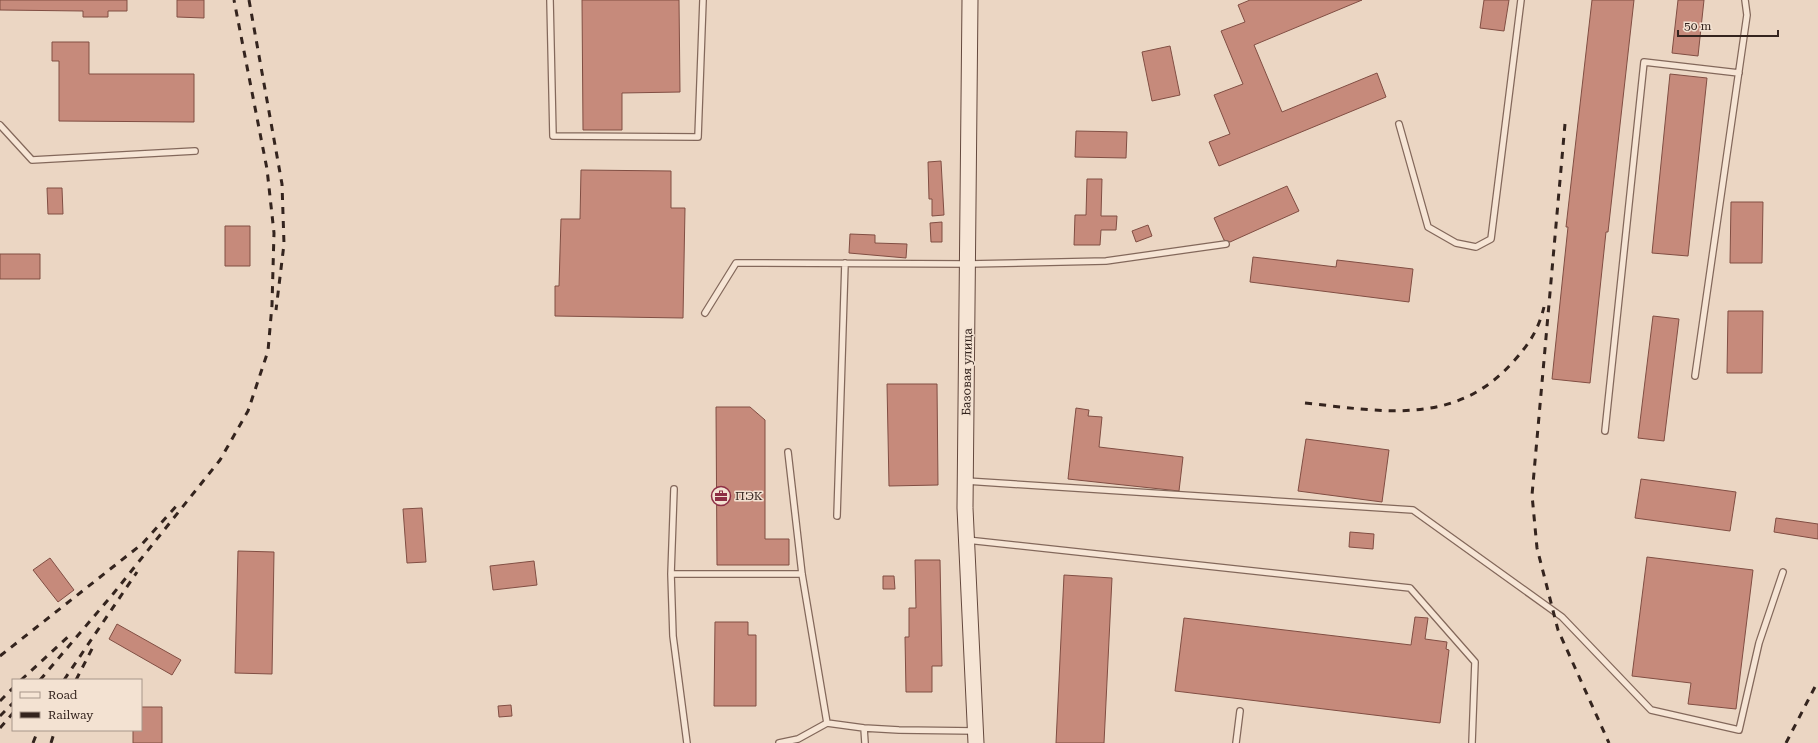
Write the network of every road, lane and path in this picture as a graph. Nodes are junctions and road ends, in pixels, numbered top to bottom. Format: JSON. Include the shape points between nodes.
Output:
{"nodes":[{"id":1,"x":550,"y":0,"type":"edge"},
{"id":2,"x":703,"y":0,"type":"edge"},
{"id":3,"x":970,"y":0,"type":"edge"},
{"id":4,"x":1521,"y":0,"type":"edge"},
{"id":5,"x":1745,"y":0,"type":"edge"},
{"id":6,"x":1739,"y":73,"type":"junction"},
{"id":7,"x":1399,"y":124,"type":"dead end"},
{"id":8,"x":0,"y":125,"type":"edge"},
{"id":9,"x":195,"y":151,"type":"dead end"},
{"id":10,"x":1226,"y":244,"type":"dead end"},
{"id":11,"x":845,"y":263,"type":"junction"},
{"id":12,"x":968,"y":264,"type":"junction"},
{"id":13,"x":705,"y":313,"type":"dead end"},
{"id":14,"x":1695,"y":376,"type":"dead end"},
{"id":15,"x":1605,"y":431,"type":"dead end"},
{"id":16,"x":788,"y":452,"type":"dead end"},
{"id":17,"x":965,"y":481,"type":"junction"},
{"id":18,"x":674,"y":489,"type":"dead end"},
{"id":19,"x":837,"y":516,"type":"dead end"},
{"id":20,"x":965,"y":540,"type":"junction"},
{"id":21,"x":1783,"y":572,"type":"dead end"},
{"id":22,"x":671,"y":574,"type":"junction"},
{"id":23,"x":802,"y":574,"type":"junction"},
{"id":24,"x":1240,"y":711,"type":"dead end"},
{"id":25,"x":827,"y":723,"type":"junction"},
{"id":26,"x":864,"y":728,"type":"junction"},
{"id":27,"x":976,"y":737,"type":"edge"},
{"id":28,"x":687,"y":743,"type":"edge"},
{"id":29,"x":779,"y":743,"type":"edge"},
{"id":30,"x":864,"y":743,"type":"edge"},
{"id":31,"x":1236,"y":743,"type":"edge"},
{"id":32,"x":1472,"y":743,"type":"edge"}],
"edges":[{"from":1,"to":2,"type":"lane","via":[[552,136],[698,137]]},
{"from":3,"to":12,"type":"street","name":"Базовая улица"},
{"from":4,"to":7,"type":"lane","via":[[1491,239],[1476,247],[1456,243],[1428,227]]},
{"from":5,"to":6,"type":"lane","via":[[1747,15]]},
{"from":6,"to":14,"type":"lane"},
{"from":6,"to":15,"type":"lane","via":[[1644,62]]},
{"from":8,"to":9,"type":"lane","via":[[32,160]]},
{"from":10,"to":12,"type":"lane","via":[[1106,261]]},
{"from":11,"to":12,"type":"lane"},
{"from":11,"to":13,"type":"lane","via":[[736,263]]},
{"from":11,"to":19,"type":"lane"},
{"from":12,"to":17,"type":"street","name":"Базовая улица"},
{"from":16,"to":23,"type":"lane"},
{"from":17,"to":20,"type":"street","name":"Базовая улица"},
{"from":17,"to":21,"type":"lane","via":[[1413,510],[1562,617],[1651,710],[1739,730],[1759,643]]},
{"from":18,"to":22,"type":"lane"},
{"from":20,"to":27,"type":"street","name":"Базовая улица"},
{"from":20,"to":32,"type":"lane","via":[[1410,588],[1475,662]]},
{"from":22,"to":23,"type":"lane"},
{"from":22,"to":28,"type":"lane","via":[[673,636]]},
{"from":23,"to":25,"type":"lane"},
{"from":24,"to":31,"type":"lane"},
{"from":25,"to":26,"type":"lane"},
{"from":25,"to":29,"type":"lane","via":[[798,739]]},
{"from":26,"to":27,"type":"lane"},
{"from":26,"to":30,"type":"lane"}]}
